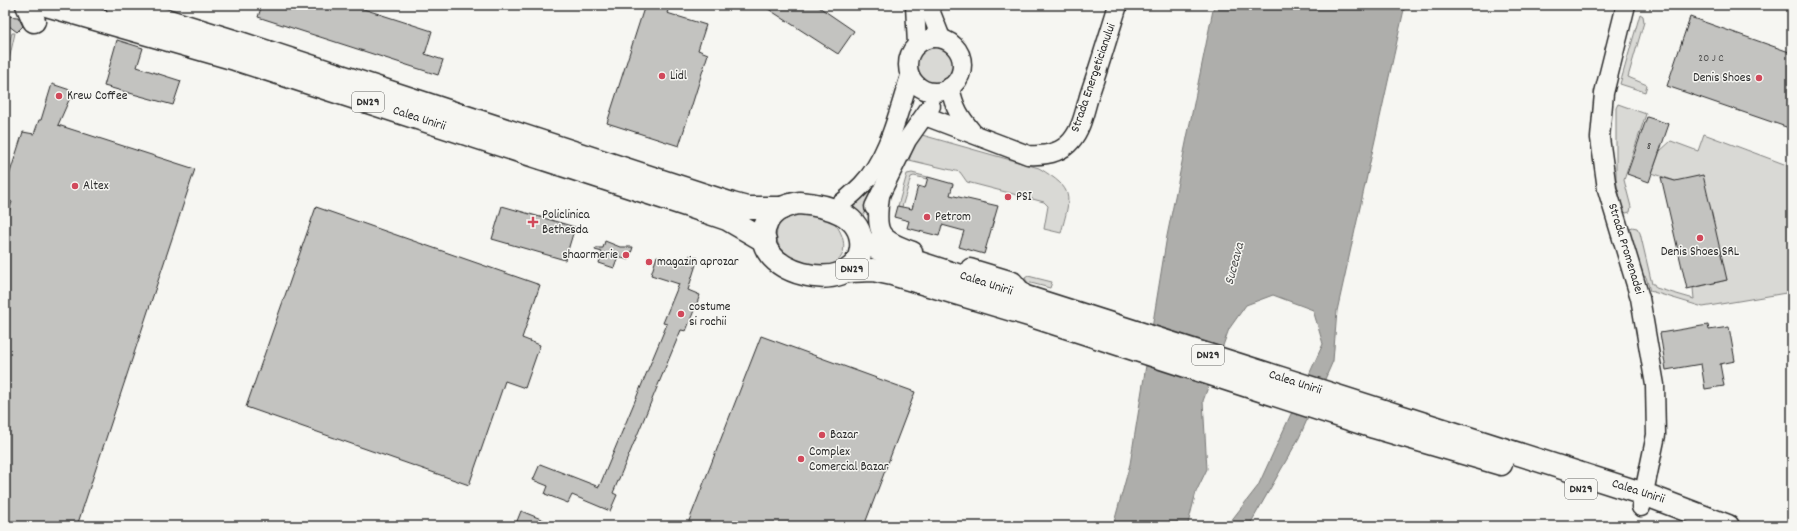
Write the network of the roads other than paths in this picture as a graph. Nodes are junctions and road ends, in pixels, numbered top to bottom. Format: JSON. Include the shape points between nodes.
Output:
{"nodes":[{"id":1,"x":117,"y":5,"type":"edge"},
{"id":2,"x":915,"y":5,"type":"edge"},
{"id":3,"x":928,"y":5,"type":"edge"},
{"id":4,"x":1118,"y":5,"type":"edge"},
{"id":5,"x":1626,"y":5,"type":"edge"},
{"id":6,"x":36,"y":10,"type":"edge"},
{"id":7,"x":941,"y":38,"type":"junction"},
{"id":8,"x":917,"y":45,"type":"junction"},
{"id":9,"x":910,"y":76,"type":"junction"},
{"id":10,"x":946,"y":89,"type":"junction"},
{"id":11,"x":925,"y":116,"type":"junction"},
{"id":12,"x":973,"y":133,"type":"junction"},
{"id":13,"x":880,"y":196,"type":"junction"},
{"id":14,"x":782,"y":208,"type":"junction"},
{"id":15,"x":834,"y":209,"type":"junction"},
{"id":16,"x":861,"y":237,"type":"junction"},
{"id":17,"x":764,"y":241,"type":"junction"},
{"id":18,"x":849,"y":271,"type":"junction"},
{"id":19,"x":1031,"y":304,"type":"junction"},
{"id":20,"x":1643,"y":500,"type":"junction"},
{"id":21,"x":1713,"y":526,"type":"edge"},
{"id":22,"x":1728,"y":526,"type":"edge"}],
"edges":[{"from":1,"to":14,"type":"main road","name":"Calea Unirii","number":"DN29","via":[[732,204],[746,208]]},
{"from":2,"to":8,"type":"street"},
{"from":3,"to":7,"type":"street"},
{"from":4,"to":12,"type":"street","name":"Strada Energeticianului","via":[[1084,114],[1071,141],[1057,151],[1028,155]]},
{"from":5,"to":20,"type":"street","name":"Strada Promenadei","via":[[1604,93],[1600,138],[1606,189],[1640,298],[1654,385],[1656,436]]},
{"from":6,"to":17,"type":"main road","name":"Calea Unirii","number":"DN29","via":[[235,59],[727,219]]},
{"from":7,"to":8,"type":"street","via":[[928,39]]},
{"from":7,"to":10,"type":"street","via":[[955,47],[962,63],[957,81]]},
{"from":8,"to":9,"type":"street","via":[[908,60]]},
{"from":9,"to":10,"type":"street","via":[[920,88],[934,92]]},
{"from":9,"to":15,"type":"street","via":[[889,140],[877,164],[863,184]]},
{"from":10,"to":11,"type":"street"},
{"from":10,"to":12,"type":"street","via":[[956,110]]},
{"from":11,"to":12,"type":"street","name":"Strada Energeticianului"},
{"from":11,"to":13,"type":"street","via":[[907,140]]},
{"from":13,"to":16,"type":"street"},
{"from":13,"to":19,"type":"street","via":[[878,222],[882,234],[889,242],[921,254],[1012,280]]},
{"from":14,"to":15,"type":"main road","number":"DN29","via":[[799,204]]},
{"from":14,"to":17,"type":"main road","via":[[775,212],[766,224]]},
{"from":15,"to":16,"type":"main road","number":"DN29","via":[[854,224]]},
{"from":16,"to":18,"type":"main road","number":"DN29","via":[[858,262]]},
{"from":16,"to":19,"type":"main road","name":"Calea Unirii","number":"DN29","via":[[885,252]]},
{"from":17,"to":18,"type":"main road","number":"DN29","via":[[775,261],[787,268],[818,276]]},
{"from":18,"to":19,"type":"main road","name":"Calea Unirii","number":"DN29","via":[[873,270]]},
{"from":19,"to":20,"type":"main road","name":"Calea Unirii","number":"DN29","via":[[1377,418]]},
{"from":20,"to":21,"type":"main road","name":"Calea Unirii","number":"DN29"},
{"from":20,"to":22,"type":"main road","name":"Calea Unirii","number":"DN29"}]}
